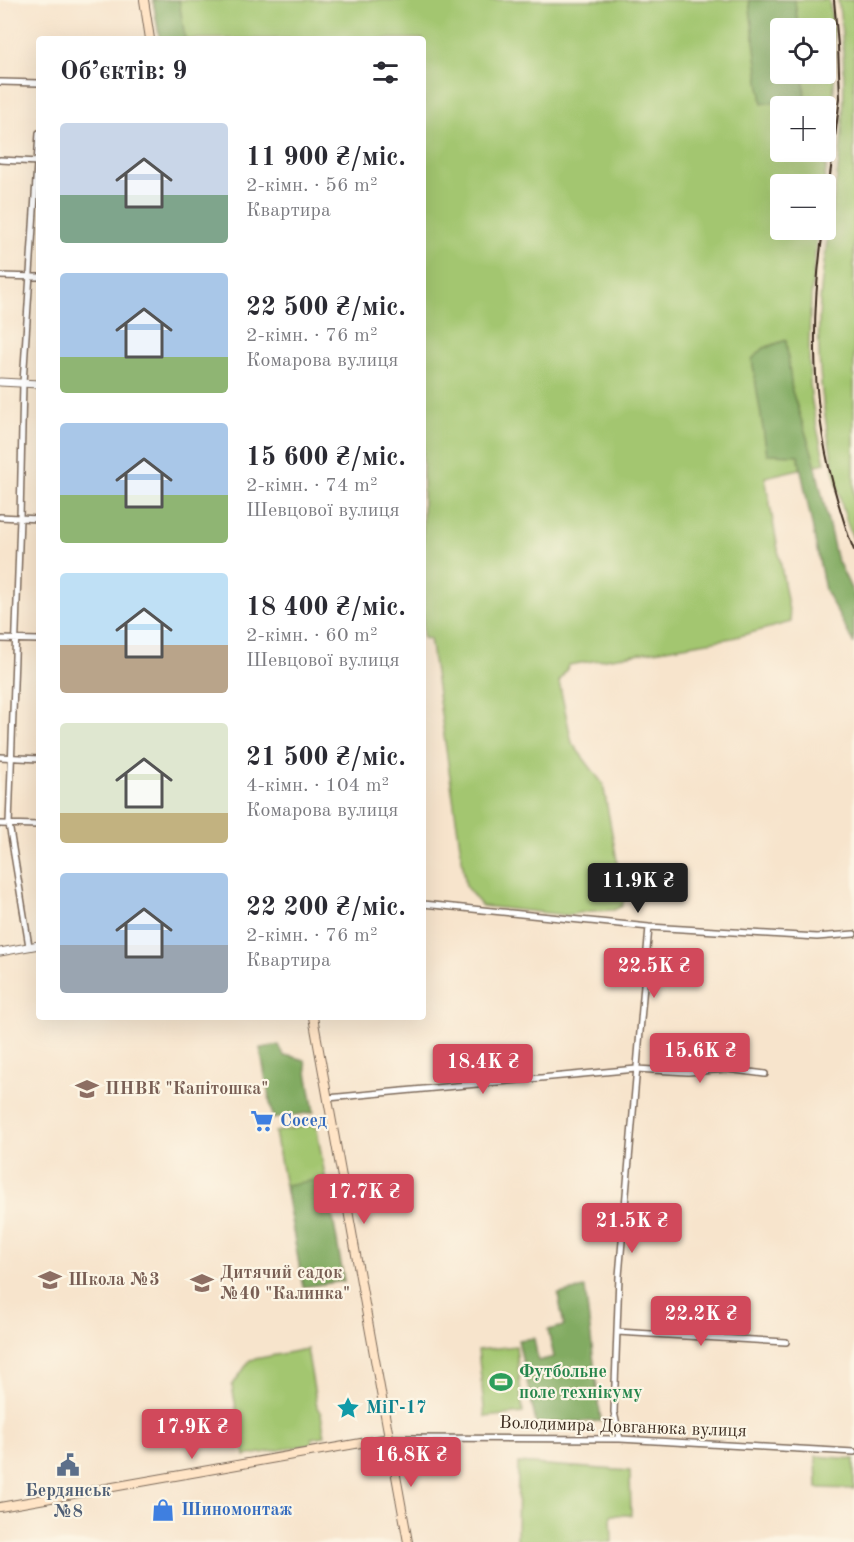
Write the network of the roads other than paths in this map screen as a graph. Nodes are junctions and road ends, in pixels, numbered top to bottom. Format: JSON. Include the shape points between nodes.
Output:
{"nodes":[{"id":1,"x":144,"y":0,"type":"edge"},
{"id":2,"x":150,"y":36,"type":"edge"},
{"id":3,"x":0,"y":82,"type":"edge"},
{"id":4,"x":36,"y":83,"type":"edge"},
{"id":5,"x":0,"y":160,"type":"edge"},
{"id":6,"x":36,"y":162,"type":"edge"},
{"id":7,"x":36,"y":188,"type":"edge"},
{"id":8,"x":0,"y":276,"type":"edge"},
{"id":9,"x":29,"y":277,"type":"junction"},
{"id":10,"x":36,"y":277,"type":"edge"},
{"id":11,"x":0,"y":382,"type":"edge"},
{"id":12,"x":23,"y":383,"type":"junction"},
{"id":13,"x":36,"y":384,"type":"edge"},
{"id":14,"x":0,"y":517,"type":"edge"},
{"id":15,"x":20,"y":518,"type":"junction"},
{"id":16,"x":36,"y":519,"type":"edge"},
{"id":17,"x":0,"y":639,"type":"edge"},
{"id":18,"x":16,"y":639,"type":"junction"},
{"id":19,"x":36,"y":640,"type":"edge"},
{"id":20,"x":0,"y":757,"type":"edge"},
{"id":21,"x":12,"y":758,"type":"junction"},
{"id":22,"x":36,"y":759,"type":"edge"},
{"id":23,"x":0,"y":824,"type":"edge"},
{"id":24,"x":9,"y":824,"type":"junction"},
{"id":25,"x":36,"y":825,"type":"edge"},
{"id":26,"x":426,"y":904,"type":"edge"},
{"id":27,"x":649,"y":927,"type":"junction"},
{"id":28,"x":854,"y":934,"type":"edge"},
{"id":29,"x":36,"y":945,"type":"edge"},
{"id":30,"x":29,"y":946,"type":"junction"},
{"id":31,"x":0,"y":952,"type":"edge"},
{"id":32,"x":314,"y":1020,"type":"edge"},
{"id":33,"x":636,"y":1069,"type":"junction"},
{"id":34,"x":765,"y":1074,"type":"dead end"},
{"id":35,"x":328,"y":1098,"type":"junction"},
{"id":36,"x":617,"y":1332,"type":"junction"},
{"id":37,"x":786,"y":1342,"type":"dead end"},
{"id":38,"x":389,"y":1438,"type":"junction"},
{"id":39,"x":620,"y":1439,"type":"junction"},
{"id":40,"x":854,"y":1452,"type":"edge"},
{"id":41,"x":0,"y":1507,"type":"edge"},
{"id":42,"x":408,"y":1542,"type":"edge"}],
"edges":[{"from":1,"to":2,"type":"main road"},
{"from":3,"to":4,"type":"street"},
{"from":5,"to":6,"type":"street"},
{"from":7,"to":9,"type":"street"},
{"from":8,"to":9,"type":"street"},
{"from":9,"to":10,"type":"street"},
{"from":9,"to":12,"type":"street"},
{"from":11,"to":12,"type":"street"},
{"from":12,"to":13,"type":"street"},
{"from":12,"to":15,"type":"street"},
{"from":14,"to":15,"type":"street"},
{"from":15,"to":16,"type":"street"},
{"from":15,"to":18,"type":"street"},
{"from":17,"to":18,"type":"street"},
{"from":18,"to":19,"type":"street"},
{"from":18,"to":21,"type":"street"},
{"from":20,"to":21,"type":"street"},
{"from":21,"to":22,"type":"street"},
{"from":21,"to":24,"type":"street"},
{"from":23,"to":24,"type":"street"},
{"from":24,"to":25,"type":"street"},
{"from":24,"to":30,"type":"street"},
{"from":26,"to":27,"type":"street"},
{"from":27,"to":28,"type":"street","via":[[817,937]]},
{"from":27,"to":33,"type":"street"},
{"from":29,"to":30,"type":"street"},
{"from":30,"to":31,"type":"street"},
{"from":32,"to":35,"type":"main road"},
{"from":33,"to":34,"type":"street","via":[[728,1069]]},
{"from":33,"to":35,"type":"street"},
{"from":33,"to":36,"type":"street"},
{"from":35,"to":38,"type":"main road"},
{"from":36,"to":37,"type":"street"},
{"from":36,"to":39,"type":"street","via":[[614,1412]]},
{"from":38,"to":39,"type":"street","name":"Володимира Довганюка вулиця"},
{"from":38,"to":41,"type":"main road","name":"Володимира Довганюка вулиця"},
{"from":38,"to":42,"type":"main road"},
{"from":39,"to":40,"type":"street","name":"Володимира Довганюка вулиця"}]}
